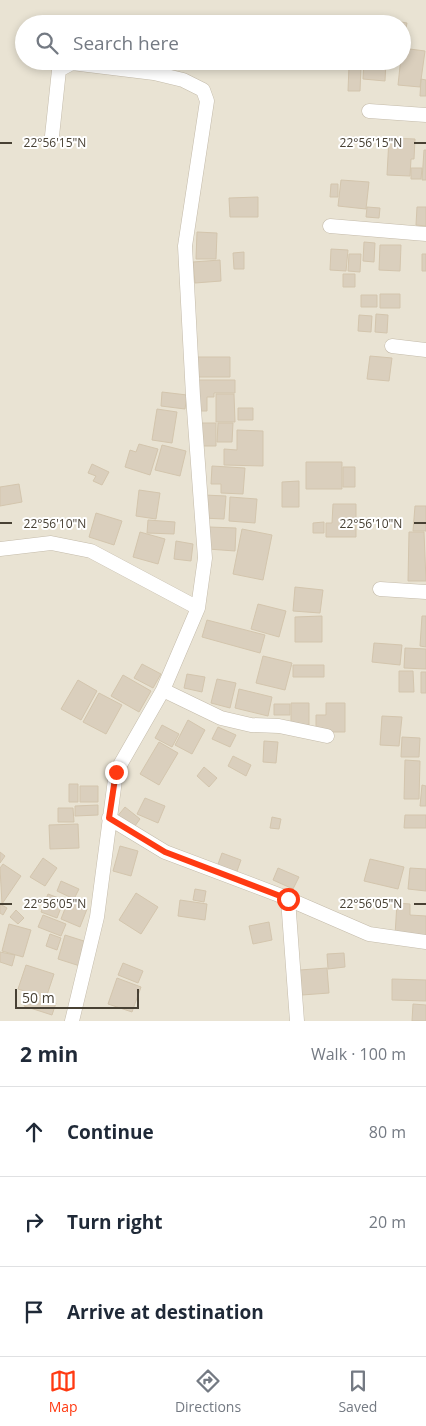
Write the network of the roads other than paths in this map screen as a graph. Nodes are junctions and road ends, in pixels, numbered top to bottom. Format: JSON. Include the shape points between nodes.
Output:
{"nodes":[{"id":1,"x":59,"y":70,"type":"edge"},
{"id":2,"x":129,"y":70,"type":"edge"},
{"id":3,"x":369,"y":111,"type":"dead end"},
{"id":4,"x":426,"y":115,"type":"edge"},
{"id":5,"x":52,"y":136,"type":"dead end"},
{"id":6,"x":330,"y":226,"type":"dead end"},
{"id":7,"x":426,"y":234,"type":"edge"},
{"id":8,"x":392,"y":346,"type":"dead end"},
{"id":9,"x":426,"y":350,"type":"edge"},
{"id":10,"x":0,"y":549,"type":"edge"},
{"id":11,"x":380,"y":589,"type":"dead end"},
{"id":12,"x":426,"y":592,"type":"edge"},
{"id":13,"x":198,"y":608,"type":"junction"},
{"id":14,"x":163,"y":690,"type":"junction"},
{"id":15,"x":327,"y":736,"type":"dead end"},
{"id":16,"x":109,"y":818,"type":"junction"},
{"id":17,"x":288,"y":899,"type":"junction"},
{"id":18,"x":426,"y":942,"type":"edge"},
{"id":19,"x":72,"y":1021,"type":"edge"},
{"id":20,"x":297,"y":1021,"type":"edge"}],
"edges":[{"from":1,"to":5,"type":"street"},
{"from":2,"to":13,"type":"street","via":[[183,80],[203,90],[207,101],[185,246],[192,396],[205,558]]},
{"from":3,"to":4,"type":"street"},
{"from":6,"to":7,"type":"street"},
{"from":8,"to":9,"type":"street"},
{"from":10,"to":13,"type":"street","via":[[51,543],[91,551]]},
{"from":11,"to":12,"type":"street"},
{"from":13,"to":14,"type":"street"},
{"from":14,"to":15,"type":"street","via":[[221,718]]},
{"from":14,"to":16,"type":"street","via":[[116,772]]},
{"from":16,"to":17,"type":"street","via":[[165,852]]},
{"from":16,"to":19,"type":"street","via":[[97,917]]},
{"from":17,"to":18,"type":"street","via":[[369,934]]},
{"from":17,"to":20,"type":"street"}]}
